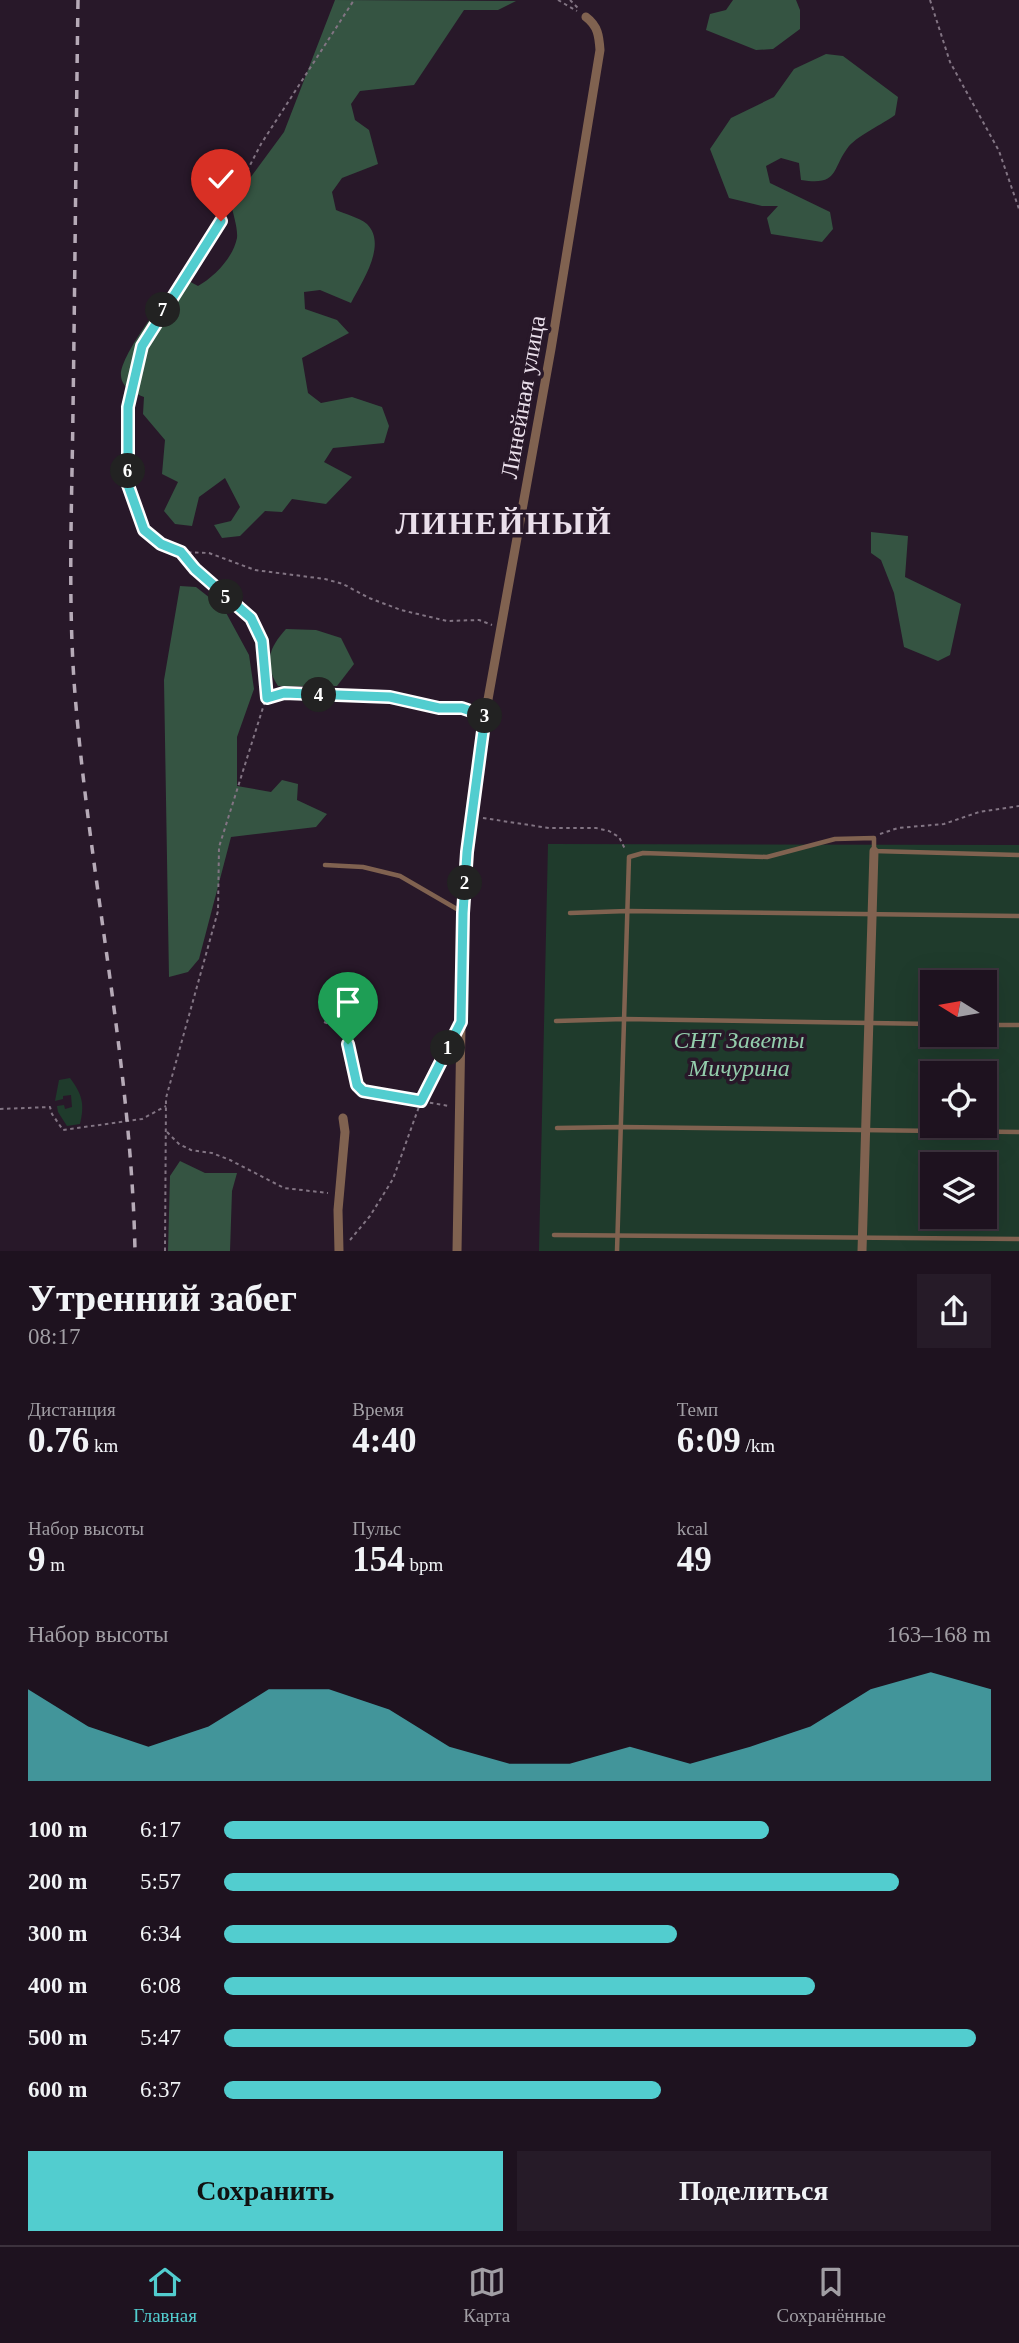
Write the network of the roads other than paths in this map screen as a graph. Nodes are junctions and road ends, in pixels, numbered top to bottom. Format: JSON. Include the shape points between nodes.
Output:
{"nodes":[{"id":1,"x":586,"y":18,"type":"road end"},
{"id":2,"x":874,"y":851,"type":"junction"},
{"id":3,"x":1019,"y":855,"type":"edge"},
{"id":4,"x":325,"y":865,"type":"dead end"},
{"id":5,"x":627,"y":911,"type":"junction"},
{"id":6,"x":463,"y":913,"type":"junction"},
{"id":7,"x":570,"y":913,"type":"dead end"},
{"id":8,"x":872,"y":914,"type":"junction"},
{"id":9,"x":1019,"y":916,"type":"edge"},
{"id":10,"x":624,"y":1019,"type":"junction"},
{"id":11,"x":556,"y":1021,"type":"dead end"},
{"id":12,"x":869,"y":1024,"type":"junction"},
{"id":13,"x":920,"y":1024,"type":"edge"},
{"id":14,"x":998,"y":1025,"type":"edge"},
{"id":15,"x":1019,"y":1025,"type":"edge"},
{"id":16,"x":342,"y":1118,"type":"dead end"},
{"id":17,"x":621,"y":1127,"type":"junction"},
{"id":18,"x":557,"y":1128,"type":"dead end"},
{"id":19,"x":866,"y":1132,"type":"junction"},
{"id":20,"x":1019,"y":1132,"type":"edge"},
{"id":21,"x":618,"y":1234,"type":"junction"},
{"id":22,"x":554,"y":1235,"type":"dead end"},
{"id":23,"x":863,"y":1237,"type":"junction"},
{"id":24,"x":1019,"y":1239,"type":"edge"},
{"id":25,"x":339,"y":1251,"type":"edge"},
{"id":26,"x":457,"y":1251,"type":"edge"},
{"id":27,"x":617,"y":1251,"type":"edge"},
{"id":28,"x":862,"y":1251,"type":"edge"}],
"edges":[{"from":1,"to":6,"type":"street","name":"Линейная улица","via":[[594,23],[600,50],[485,716]]},
{"from":2,"to":3,"type":"lane"},
{"from":2,"to":5,"type":"lane","via":[[874,838],[870,838],[835,839],[767,857],[643,853],[629,857]]},
{"from":2,"to":8,"type":"street"},
{"from":4,"to":6,"type":"lane","via":[[363,867],[400,876]]},
{"from":5,"to":7,"type":"lane"},
{"from":5,"to":8,"type":"lane"},
{"from":5,"to":10,"type":"lane"},
{"from":6,"to":26,"type":"street","name":"Линейная улица"},
{"from":8,"to":9,"type":"lane"},
{"from":8,"to":12,"type":"street"},
{"from":10,"to":11,"type":"lane"},
{"from":10,"to":12,"type":"lane"},
{"from":10,"to":17,"type":"lane"},
{"from":12,"to":13,"type":"lane"},
{"from":12,"to":19,"type":"street"},
{"from":14,"to":15,"type":"lane"},
{"from":16,"to":25,"type":"street"},
{"from":17,"to":18,"type":"lane"},
{"from":17,"to":19,"type":"lane"},
{"from":17,"to":21,"type":"lane"},
{"from":19,"to":20,"type":"lane"},
{"from":19,"to":23,"type":"street"},
{"from":21,"to":22,"type":"lane"},
{"from":21,"to":23,"type":"lane"},
{"from":21,"to":27,"type":"lane"},
{"from":23,"to":24,"type":"lane"},
{"from":23,"to":28,"type":"street"}]}
